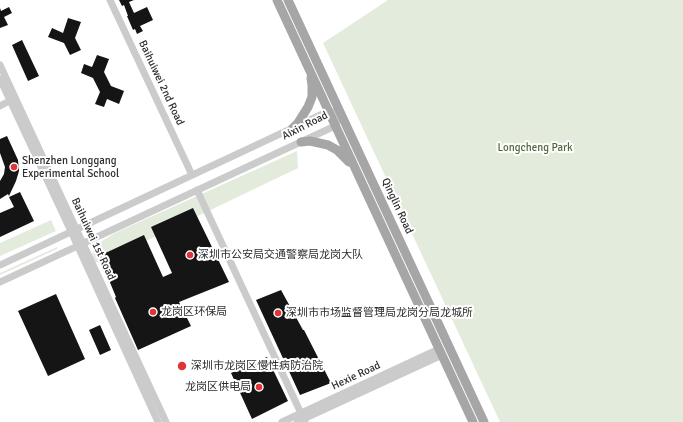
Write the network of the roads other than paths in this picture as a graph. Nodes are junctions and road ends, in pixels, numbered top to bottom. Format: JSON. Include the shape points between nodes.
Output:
{"nodes":[{"id":1,"x":110,"y":0,"type":"edge"},
{"id":2,"x":277,"y":0,"type":"edge"},
{"id":3,"x":288,"y":0,"type":"edge"},
{"id":4,"x":0,"y":65,"type":"edge"},
{"id":5,"x":310,"y":71,"type":"junction"},
{"id":6,"x":0,"y":79,"type":"edge"},
{"id":7,"x":13,"y":100,"type":"junction"},
{"id":8,"x":0,"y":106,"type":"edge"},
{"id":9,"x":329,"y":111,"type":"junction"},
{"id":10,"x":341,"y":114,"type":"junction"},
{"id":11,"x":335,"y":126,"type":"junction"},
{"id":12,"x":292,"y":129,"type":"junction"},
{"id":13,"x":301,"y":142,"type":"junction"},
{"id":14,"x":355,"y":169,"type":"junction"},
{"id":15,"x":192,"y":175,"type":"junction"},
{"id":16,"x":197,"y":190,"type":"junction"},
{"id":17,"x":74,"y":230,"type":"junction"},
{"id":18,"x":80,"y":244,"type":"junction"},
{"id":19,"x":0,"y":265,"type":"edge"},
{"id":20,"x":0,"y":282,"type":"edge"},
{"id":21,"x":440,"y":352,"type":"junction"},
{"id":22,"x":302,"y":419,"type":"edge"},
{"id":23,"x":158,"y":422,"type":"edge"},
{"id":24,"x":166,"y":422,"type":"edge"},
{"id":25,"x":282,"y":422,"type":"edge"},
{"id":26,"x":473,"y":422,"type":"edge"},
{"id":27,"x":484,"y":422,"type":"edge"}],
"edges":[{"from":1,"to":15,"type":"street","name":"Baihuiwei 2nd Road"},
{"from":2,"to":5,"type":"main road","name":"Qinglin Road"},
{"from":3,"to":10,"type":"main road","name":"Qinglin Road"},
{"from":4,"to":7,"type":"street","name":"Baihuiwei 1st Road"},
{"from":5,"to":9,"type":"main road","name":"Qinglin Road"},
{"from":5,"to":12,"type":"main road","via":[[310,102]]},
{"from":6,"to":7,"type":"street","name":"Baihuiwei 1st Road"},
{"from":7,"to":8,"type":"street"},
{"from":7,"to":17,"type":"street","name":"Baihuiwei 1st Road"},
{"from":9,"to":10,"type":"street","name":"Aixin Road"},
{"from":9,"to":11,"type":"main road","name":"Qinglin Road"},
{"from":9,"to":12,"type":"street","name":"Aixin Road"},
{"from":10,"to":11,"type":"street","name":"Aixin Road"},
{"from":10,"to":27,"type":"main road","name":"Qinglin Road"},
{"from":11,"to":13,"type":"street","name":"Aixin Road"},
{"from":11,"to":14,"type":"main road","name":"Qinglin Road"},
{"from":12,"to":15,"type":"street","name":"Aixin Road"},
{"from":13,"to":14,"type":"main road","via":[[328,145],[337,150]]},
{"from":13,"to":16,"type":"street","name":"Aixin Road"},
{"from":14,"to":21,"type":"main road","name":"Qinglin Road"},
{"from":15,"to":17,"type":"street","name":"Aixin Road"},
{"from":16,"to":18,"type":"street","name":"Aixin Road"},
{"from":16,"to":22,"type":"street"},
{"from":17,"to":18,"type":"street","name":"Baihuiwei 1st Road"},
{"from":17,"to":19,"type":"street","name":"Aixin Road"},
{"from":18,"to":20,"type":"street","name":"Aixin Road"},
{"from":18,"to":23,"type":"street","name":"Baihuiwei 1st Road"},
{"from":18,"to":24,"type":"street","name":"Baihuiwei 1st Road"},
{"from":21,"to":22,"type":"street","name":"Hexie Road"},
{"from":21,"to":26,"type":"main road","name":"Qinglin Road"},
{"from":22,"to":25,"type":"street","name":"Hexie Road"}]}
